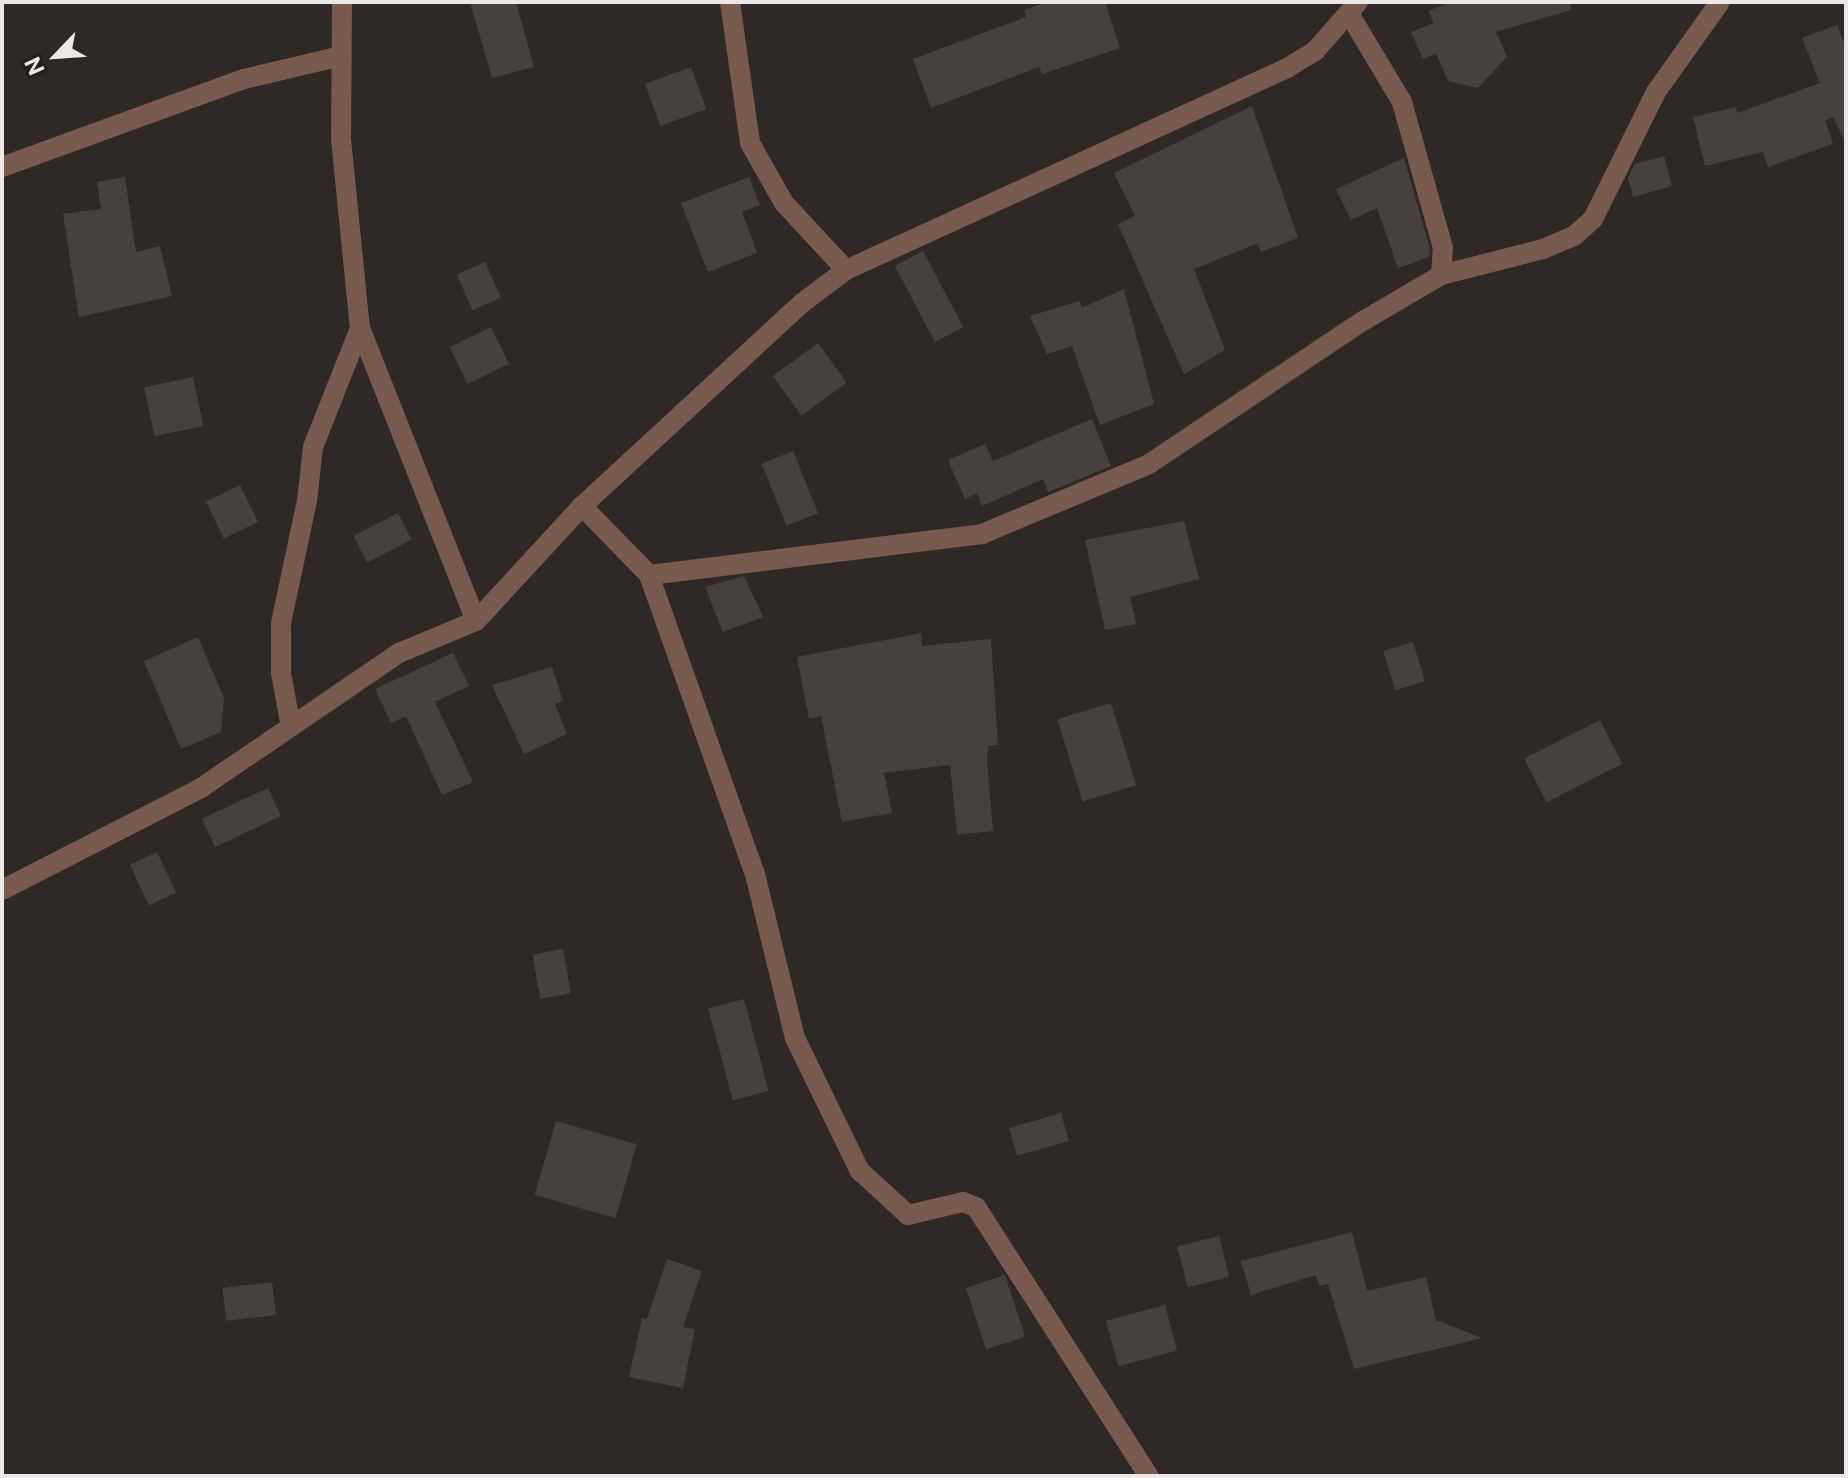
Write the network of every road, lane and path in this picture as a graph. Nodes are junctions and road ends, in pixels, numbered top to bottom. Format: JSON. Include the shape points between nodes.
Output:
{"nodes":[{"id":1,"x":342,"y":2,"type":"edge"},
{"id":2,"x":730,"y":2,"type":"edge"},
{"id":3,"x":1720,"y":2,"type":"edge"},
{"id":4,"x":1354,"y":8,"type":"edge"},
{"id":5,"x":341,"y":56,"type":"junction"},
{"id":6,"x":2,"y":167,"type":"edge"},
{"id":7,"x":846,"y":270,"type":"junction"},
{"id":8,"x":1441,"y":275,"type":"junction"},
{"id":9,"x":360,"y":328,"type":"junction"},
{"id":10,"x":582,"y":506,"type":"junction"},
{"id":11,"x":649,"y":575,"type":"junction"},
{"id":12,"x":476,"y":621,"type":"junction"},
{"id":13,"x":290,"y":722,"type":"junction"},
{"id":14,"x":2,"y":890,"type":"edge"},
{"id":15,"x":1149,"y":1476,"type":"edge"}],
"edges":[{"from":1,"to":5,"type":"street"},
{"from":2,"to":7,"type":"street","via":[[745,116],[760,166],[784,203]]},
{"from":3,"to":8,"type":"street","via":[[1656,92],[1593,219],[1574,236],[1543,249]]},
{"from":4,"to":7,"type":"street","via":[[1315,51],[1287,68]]},
{"from":4,"to":8,"type":"street","via":[[1402,102],[1443,248]]},
{"from":5,"to":6,"type":"street","via":[[244,79]]},
{"from":5,"to":9,"type":"street","via":[[341,139]]},
{"from":7,"to":10,"type":"street","via":[[802,303]]},
{"from":8,"to":11,"type":"street","via":[[1149,464],[982,534]]},
{"from":9,"to":12,"type":"street"},
{"from":9,"to":13,"type":"street","via":[[313,447],[281,623],[281,673]]},
{"from":10,"to":11,"type":"street"},
{"from":10,"to":12,"type":"street"},
{"from":11,"to":15,"type":"street","via":[[755,874],[795,1038],[860,1171],[908,1215],[963,1202],[976,1207]]},
{"from":12,"to":13,"type":"street","via":[[399,653]]},
{"from":13,"to":14,"type":"street","via":[[201,788]]}]}
